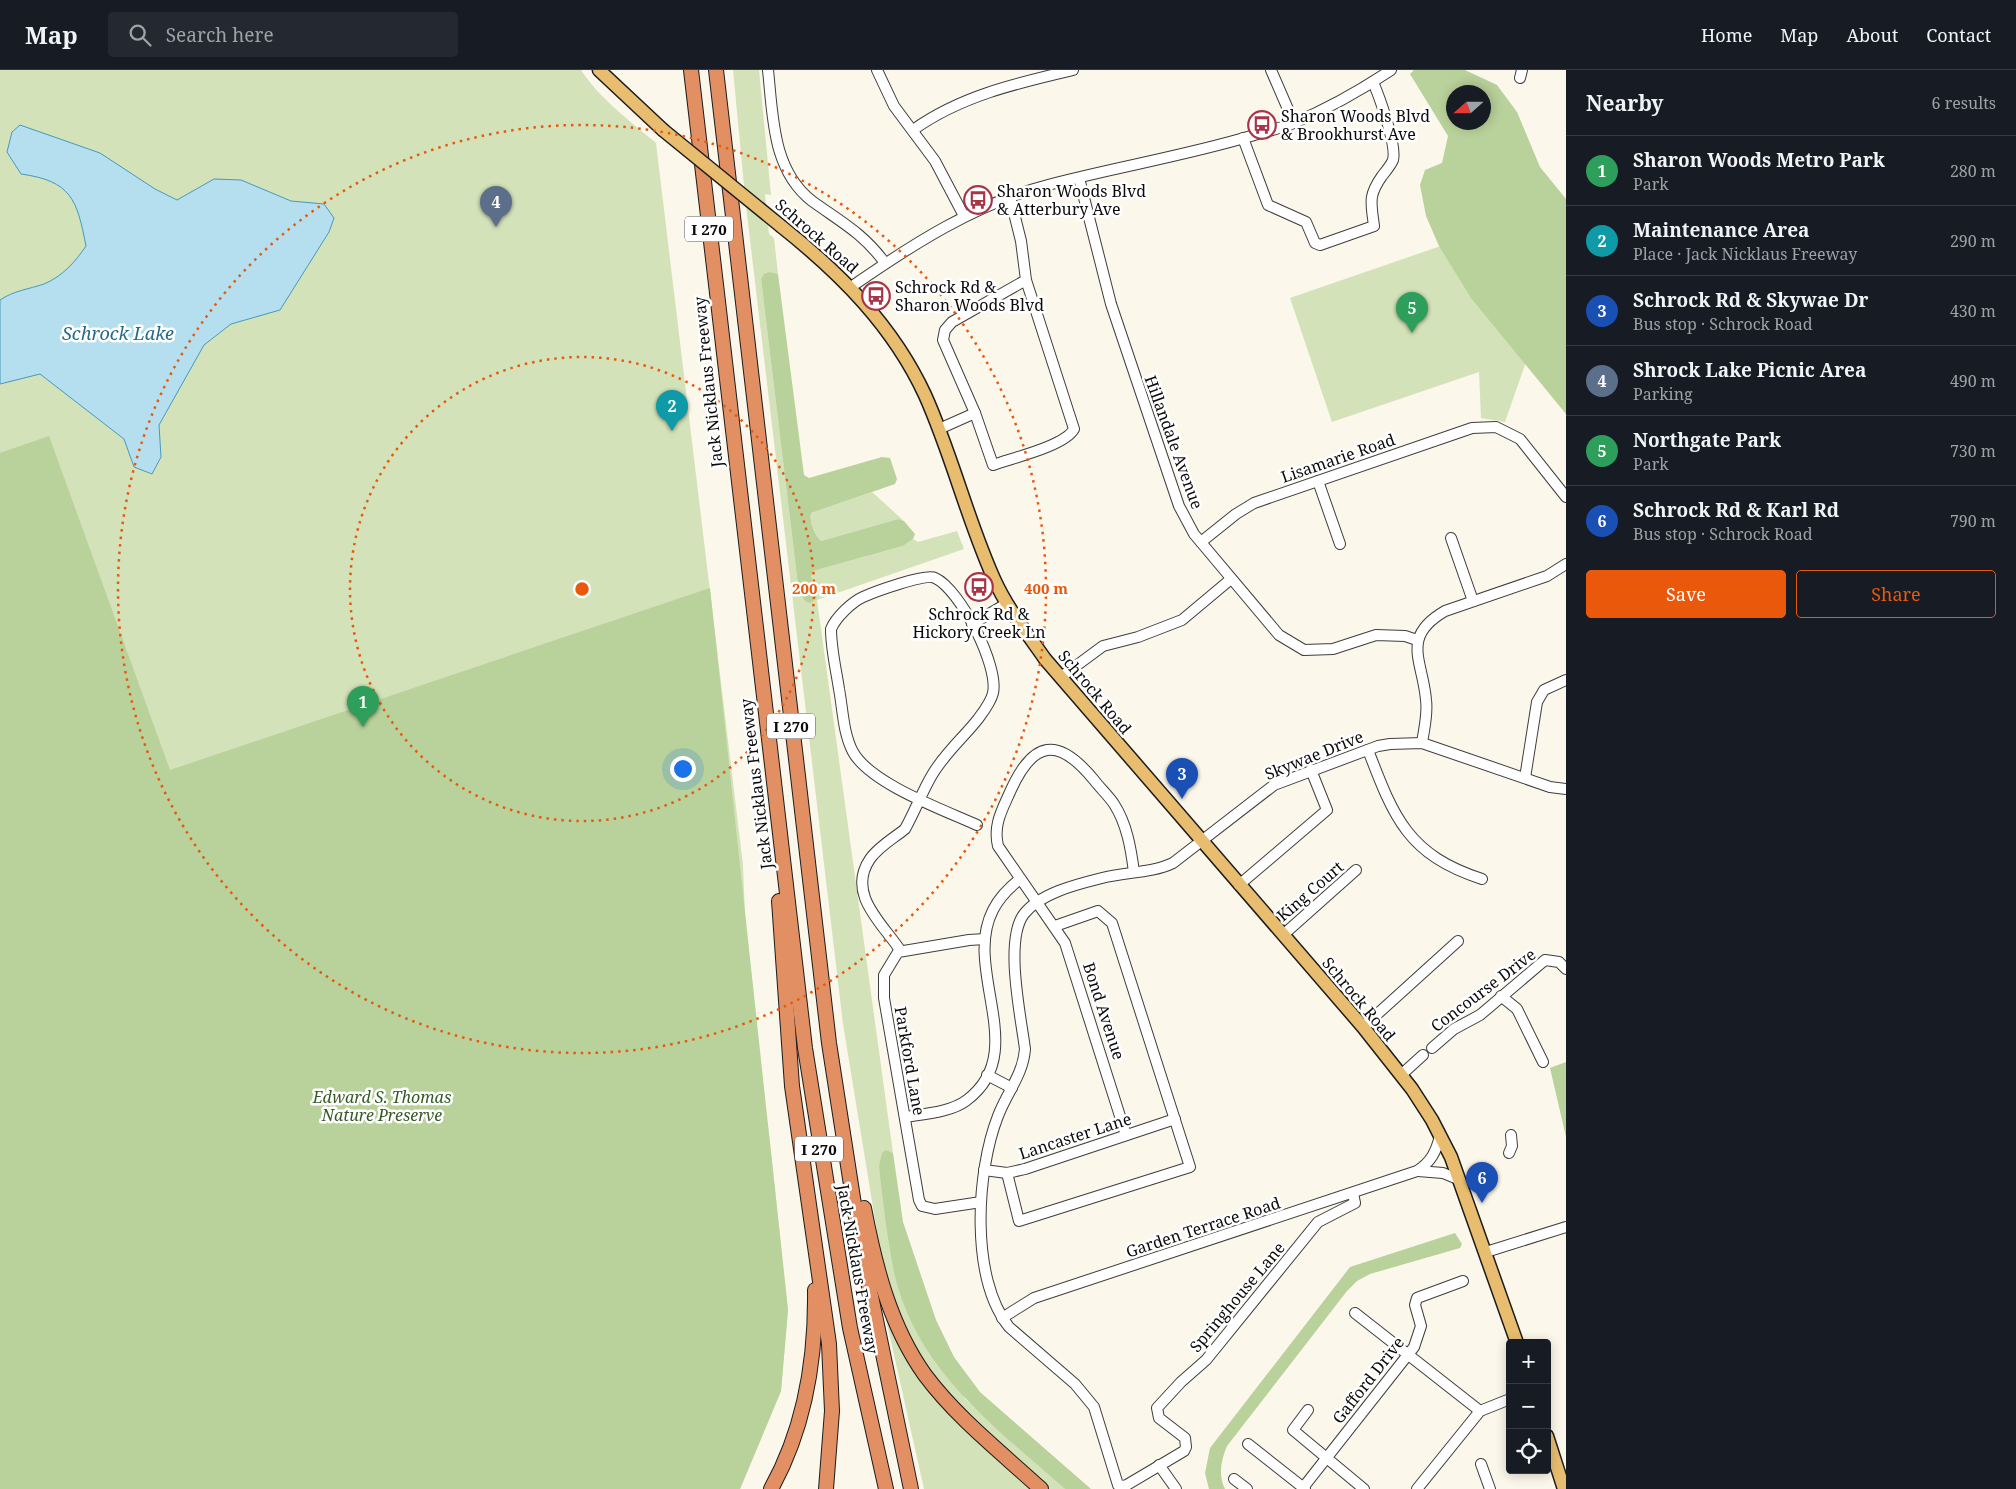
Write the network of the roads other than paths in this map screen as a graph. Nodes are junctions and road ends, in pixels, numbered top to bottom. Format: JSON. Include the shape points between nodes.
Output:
{"nodes":[{"id":1,"x":599,"y":70,"type":"edge"},
{"id":2,"x":691,"y":70,"type":"edge"},
{"id":3,"x":716,"y":70,"type":"edge"},
{"id":4,"x":768,"y":70,"type":"edge"},
{"id":5,"x":877,"y":70,"type":"edge"},
{"id":6,"x":1073,"y":70,"type":"edge"},
{"id":7,"x":1271,"y":70,"type":"edge"},
{"id":8,"x":1391,"y":70,"type":"edge"},
{"id":9,"x":1373,"y":82,"type":"junction"},
{"id":10,"x":1294,"y":123,"type":"junction"},
{"id":11,"x":913,"y":130,"type":"junction"},
{"id":12,"x":1243,"y":138,"type":"junction"},
{"id":13,"x":1079,"y":178,"type":"junction"},
{"id":14,"x":1010,"y":197,"type":"junction"},
{"id":15,"x":964,"y":216,"type":"junction"},
{"id":16,"x":885,"y":263,"type":"junction"},
{"id":17,"x":1026,"y":280,"type":"junction"},
{"id":18,"x":851,"y":287,"type":"junction"},
{"id":19,"x":975,"y":413,"type":"junction"},
{"id":20,"x":939,"y":428,"type":"junction"},
{"id":21,"x":1318,"y":480,"type":"junction"},
{"id":22,"x":1566,"y":497,"type":"edge"},
{"id":23,"x":1451,"y":538,"type":"dead end"},
{"id":24,"x":1201,"y":542,"type":"junction"},
{"id":25,"x":1340,"y":544,"type":"dead end"},
{"id":26,"x":1566,"y":564,"type":"edge"},
{"id":27,"x":1232,"y":579,"type":"junction"},
{"id":28,"x":1473,"y":601,"type":"junction"},
{"id":29,"x":1006,"y":604,"type":"junction"},
{"id":30,"x":972,"y":624,"type":"junction"},
{"id":31,"x":1417,"y":640,"type":"junction"},
{"id":32,"x":1060,"y":677,"type":"junction"},
{"id":33,"x":1566,"y":680,"type":"edge"},
{"id":34,"x":1422,"y":743,"type":"junction"},
{"id":35,"x":1368,"y":750,"type":"junction"},
{"id":36,"x":1311,"y":770,"type":"junction"},
{"id":37,"x":1524,"y":778,"type":"junction"},
{"id":38,"x":1566,"y":788,"type":"edge"},
{"id":39,"x":920,"y":799,"type":"junction"},
{"id":40,"x":776,"y":808,"type":"junction"},
{"id":41,"x":977,"y":825,"type":"dead end"},
{"id":42,"x":1201,"y":842,"type":"junction"},
{"id":43,"x":1356,"y":870,"type":"dead end"},
{"id":44,"x":1134,"y":872,"type":"junction"},
{"id":45,"x":1020,"y":879,"type":"junction"},
{"id":46,"x":1482,"y":879,"type":"dead end"},
{"id":47,"x":1239,"y":885,"type":"junction"},
{"id":48,"x":1037,"y":902,"type":"junction"},
{"id":49,"x":1055,"y":926,"type":"junction"},
{"id":50,"x":1283,"y":934,"type":"junction"},
{"id":51,"x":985,"y":939,"type":"junction"},
{"id":52,"x":1458,"y":941,"type":"dead end"},
{"id":53,"x":900,"y":950,"type":"junction"},
{"id":54,"x":1566,"y":969,"type":"edge"},
{"id":55,"x":1501,"y":996,"type":"junction"},
{"id":56,"x":1363,"y":1027,"type":"junction"},
{"id":57,"x":1432,"y":1048,"type":"dead end"},
{"id":58,"x":1423,"y":1055,"type":"dead end"},
{"id":59,"x":1543,"y":1062,"type":"dead end"},
{"id":60,"x":833,"y":1071,"type":"junction"},
{"id":61,"x":987,"y":1075,"type":"junction"},
{"id":62,"x":1401,"y":1075,"type":"junction"},
{"id":63,"x":1012,"y":1088,"type":"junction"},
{"id":64,"x":905,"y":1117,"type":"junction"},
{"id":65,"x":1175,"y":1119,"type":"junction"},
{"id":66,"x":1126,"y":1135,"type":"junction"},
{"id":67,"x":1511,"y":1135,"type":"dead end"},
{"id":68,"x":1440,"y":1136,"type":"junction"},
{"id":69,"x":1509,"y":1153,"type":"dead end"},
{"id":70,"x":984,"y":1170,"type":"junction"},
{"id":71,"x":1417,"y":1171,"type":"junction"},
{"id":72,"x":1006,"y":1173,"type":"junction"},
{"id":73,"x":1460,"y":1180,"type":"junction"},
{"id":74,"x":1353,"y":1193,"type":"junction"},
{"id":75,"x":981,"y":1202,"type":"junction"},
{"id":76,"x":812,"y":1222,"type":"junction"},
{"id":77,"x":1566,"y":1227,"type":"edge"},
{"id":78,"x":1486,"y":1252,"type":"junction"},
{"id":79,"x":1463,"y":1281,"type":"dead end"},
{"id":80,"x":1355,"y":1313,"type":"dead end"},
{"id":81,"x":1002,"y":1318,"type":"junction"},
{"id":82,"x":1515,"y":1339,"type":"edge"},
{"id":83,"x":1408,"y":1354,"type":"junction"},
{"id":84,"x":1506,"y":1401,"type":"edge"},
{"id":85,"x":1308,"y":1410,"type":"dead end"},
{"id":86,"x":1480,"y":1411,"type":"junction"},
{"id":87,"x":1248,"y":1444,"type":"dead end"},
{"id":88,"x":1551,"y":1448,"type":"edge"},
{"id":89,"x":1326,"y":1458,"type":"junction"},
{"id":90,"x":1481,"y":1464,"type":"dead end"},
{"id":91,"x":1159,"y":1466,"type":"junction"},
{"id":92,"x":1234,"y":1479,"type":"dead end"},
{"id":93,"x":910,"y":1486,"type":"edge"},
{"id":94,"x":886,"y":1488,"type":"edge"},
{"id":95,"x":1303,"y":1488,"type":"edge"},
{"id":96,"x":772,"y":1489,"type":"edge"},
{"id":97,"x":826,"y":1489,"type":"edge"},
{"id":98,"x":1041,"y":1489,"type":"edge"},
{"id":99,"x":1176,"y":1489,"type":"edge"},
{"id":100,"x":1247,"y":1489,"type":"edge"},
{"id":101,"x":1364,"y":1489,"type":"edge"},
{"id":102,"x":1417,"y":1489,"type":"edge"},
{"id":103,"x":1490,"y":1489,"type":"edge"},
{"id":104,"x":1564,"y":1489,"type":"edge"}],
"edges":[{"from":1,"to":18,"type":"main road","name":"Schrock Road","bridge":true,"via":[[663,130]]},
{"from":2,"to":40,"type":"highway","name":"Jack Nicklaus Freeway","number":"I 270"},
{"from":3,"to":60,"type":"highway","name":"Jack Nicklaus Freeway","number":"I 270"},
{"from":4,"to":16,"type":"street","via":[[776,137],[786,172],[811,200],[855,229]]},
{"from":5,"to":11,"type":"street","via":[[894,106]]},
{"from":6,"to":11,"type":"street","via":[[953,105]]},
{"from":7,"to":10,"type":"street"},
{"from":8,"to":9,"type":"street"},
{"from":9,"to":10,"type":"street"},
{"from":9,"to":12,"type":"street","via":[[1383,106],[1394,153],[1392,162],[1373,189],[1370,204],[1374,226],[1320,245],[1315,243],[1306,222],[1268,205]]},
{"from":10,"to":12,"type":"street"},
{"from":11,"to":15,"type":"street","via":[[935,161]]},
{"from":12,"to":13,"type":"street"},
{"from":13,"to":14,"type":"street"},
{"from":13,"to":24,"type":"street","name":"Hillandale Avenue","via":[[1114,314],[1179,506]]},
{"from":14,"to":15,"type":"street"},
{"from":14,"to":17,"type":"street"},
{"from":15,"to":16,"type":"street"},
{"from":16,"to":18,"type":"street"},
{"from":17,"to":19,"type":"street","via":[[952,322],[945,330],[943,340]]},
{"from":17,"to":19,"type":"street","via":[[1074,429],[1060,441],[993,465]]},
{"from":18,"to":20,"type":"main road","name":"Schrock Road","via":[[885,327],[924,393]]},
{"from":19,"to":20,"type":"street"},
{"from":20,"to":29,"type":"main road","name":"Schrock Road","via":[[970,522]]},
{"from":21,"to":22,"type":"street","name":"Lisamarie Road","via":[[1472,428],[1496,427],[1520,439]]},
{"from":21,"to":24,"type":"street","name":"Lisamarie Road","via":[[1254,503]]},
{"from":21,"to":25,"type":"street"},
{"from":23,"to":28,"type":"street"},
{"from":24,"to":27,"type":"street","name":"Hillandale Avenue"},
{"from":26,"to":28,"type":"street","via":[[1547,576]]},
{"from":27,"to":31,"type":"street","name":"Hillandale Avenue","via":[[1279,635],[1304,650],[1333,649],[1376,635],[1405,636]]},
{"from":27,"to":32,"type":"street","via":[[1182,620],[1103,646]]},
{"from":28,"to":31,"type":"street","via":[[1432,618]]},
{"from":29,"to":30,"type":"street"},
{"from":29,"to":32,"type":"main road","name":"Schrock Road"},
{"from":30,"to":39,"type":"street","via":[[985,646],[994,677],[993,693],[986,708],[933,773]]},
{"from":30,"to":39,"type":"street","via":[[947,587],[930,576],[861,597],[831,628],[844,728],[854,753],[871,772]]},
{"from":31,"to":34,"type":"street","via":[[1417,658],[1427,702]]},
{"from":32,"to":42,"type":"main road","name":"Schrock Road"},
{"from":33,"to":37,"type":"street","via":[[1544,690],[1537,702]]},
{"from":34,"to":35,"type":"street","name":"Skywae Drive","via":[[1390,744]]},
{"from":34,"to":37,"type":"street","name":"Skywae Drive"},
{"from":35,"to":36,"type":"street","name":"Skywae Drive"},
{"from":35,"to":46,"type":"street","via":[[1389,804],[1404,829],[1444,864]]},
{"from":36,"to":42,"type":"street","name":"Skywae Drive","via":[[1274,784]]},
{"from":36,"to":47,"type":"street","via":[[1327,810]]},
{"from":37,"to":38,"type":"street","name":"Skywae Drive","via":[[1550,787]]},
{"from":39,"to":41,"type":"street"},
{"from":39,"to":53,"type":"street","via":[[904,829],[869,860],[862,891],[875,918]]},
{"from":40,"to":76,"type":"highway","via":[[786,1023],[799,1142]]},
{"from":40,"to":94,"type":"highway","name":"Jack Nicklaus Freeway","number":"I 270","via":[[815,1125],[850,1328]]},
{"from":42,"to":44,"type":"street","name":"Skywae Drive","via":[[1167,866]]},
{"from":42,"to":47,"type":"main road","name":"Schrock Road"},
{"from":43,"to":50,"type":"street","name":"King Court"},
{"from":44,"to":45,"type":"street","via":[[1130,841],[1114,804],[1070,754],[1054,749],[1038,752],[1025,762],[998,820],[995,834],[998,846]]},
{"from":44,"to":48,"type":"street","name":"Skywae Drive","via":[[1102,878]]},
{"from":45,"to":48,"type":"street"},
{"from":45,"to":51,"type":"street","via":[[993,910]]},
{"from":47,"to":50,"type":"main road","name":"Schrock Road"},
{"from":48,"to":49,"type":"street","name":"Bond Avenue"},
{"from":48,"to":63,"type":"street","via":[[1024,914],[1014,939],[1025,1049],[1024,1066]]},
{"from":49,"to":65,"type":"street","via":[[1098,911],[1112,923]]},
{"from":49,"to":66,"type":"street","name":"Bond Avenue","via":[[1072,962]]},
{"from":50,"to":56,"type":"main road","name":"Schrock Road"},
{"from":51,"to":53,"type":"street"},
{"from":51,"to":61,"type":"street","via":[[997,1048],[996,1058]]},
{"from":52,"to":56,"type":"street"},
{"from":53,"to":64,"type":"street","name":"Parkford Lane","via":[[884,975],[884,998]]},
{"from":54,"to":55,"type":"street","name":"Concourse Drive","via":[[1554,960],[1545,960]]},
{"from":55,"to":57,"type":"street","name":"Concourse Drive","via":[[1480,1015],[1454,1029]]},
{"from":55,"to":59,"type":"street","via":[[1517,1009]]},
{"from":56,"to":62,"type":"main road","name":"Schrock Road"},
{"from":58,"to":62,"type":"street"},
{"from":60,"to":93,"type":"highway","name":"Jack Nicklaus Freeway","number":"I 270","via":[[860,1242]]},
{"from":60,"to":98,"type":"highway","via":[[873,1251],[888,1303],[904,1341],[944,1398]]},
{"from":61,"to":63,"type":"street"},
{"from":61,"to":64,"type":"street","via":[[967,1101]]},
{"from":62,"to":68,"type":"main road","name":"Schrock Road"},
{"from":63,"to":70,"type":"street","via":[[998,1115]]},
{"from":64,"to":75,"type":"street","name":"Parkford Lane","via":[[922,1206],[934,1209]]},
{"from":65,"to":66,"type":"street","name":"Lancaster Lane"},
{"from":65,"to":72,"type":"street","via":[[1190,1167],[1019,1220]]},
{"from":66,"to":72,"type":"street","name":"Lancaster Lane"},
{"from":67,"to":69,"type":"street"},
{"from":68,"to":71,"type":"street","name":"Garden Terrace Road","via":[[1435,1154]]},
{"from":68,"to":73,"type":"main road","name":"Schrock Road"},
{"from":70,"to":72,"type":"street","name":"Lancaster Lane"},
{"from":70,"to":75,"type":"street"},
{"from":71,"to":73,"type":"street","name":"Garden Terrace Road","via":[[1442,1173]]},
{"from":71,"to":74,"type":"street","name":"Garden Terrace Road"},
{"from":73,"to":78,"type":"main road","name":"Schrock Road"},
{"from":74,"to":81,"type":"street","name":"Garden Terrace Road","via":[[1034,1298]]},
{"from":74,"to":91,"type":"street","name":"Springhouse Lane","via":[[1355,1203],[1318,1222],[1206,1360],[1160,1404],[1158,1415],[1185,1438],[1186,1443],[1184,1451]]},
{"from":75,"to":81,"type":"street","via":[[987,1280]]},
{"from":76,"to":96,"type":"highway","via":[[813,1358],[798,1424]]},
{"from":76,"to":97,"type":"highway","via":[[830,1344],[832,1411]]},
{"from":77,"to":78,"type":"street"},
{"from":78,"to":82,"type":"main road","name":"Schrock Road"},
{"from":79,"to":83,"type":"street","name":"Gafford Drive","via":[[1417,1298],[1415,1305],[1421,1326]]},
{"from":80,"to":83,"type":"street"},
{"from":81,"to":91,"type":"street","name":"Springhouse Lane","via":[[1075,1384],[1094,1406],[1118,1485],[1125,1486]]},
{"from":83,"to":86,"type":"street"},
{"from":83,"to":89,"type":"street","name":"Gafford Drive"},
{"from":84,"to":86,"type":"street"},
{"from":85,"to":89,"type":"street","via":[[1293,1430]]},
{"from":86,"to":102,"type":"street"},
{"from":87,"to":95,"type":"street"},
{"from":88,"to":104,"type":"main road"},
{"from":89,"to":95,"type":"street","name":"Gafford Drive"},
{"from":89,"to":101,"type":"street"},
{"from":90,"to":103,"type":"street"},
{"from":91,"to":99,"type":"street"},
{"from":92,"to":100,"type":"street"}]}
